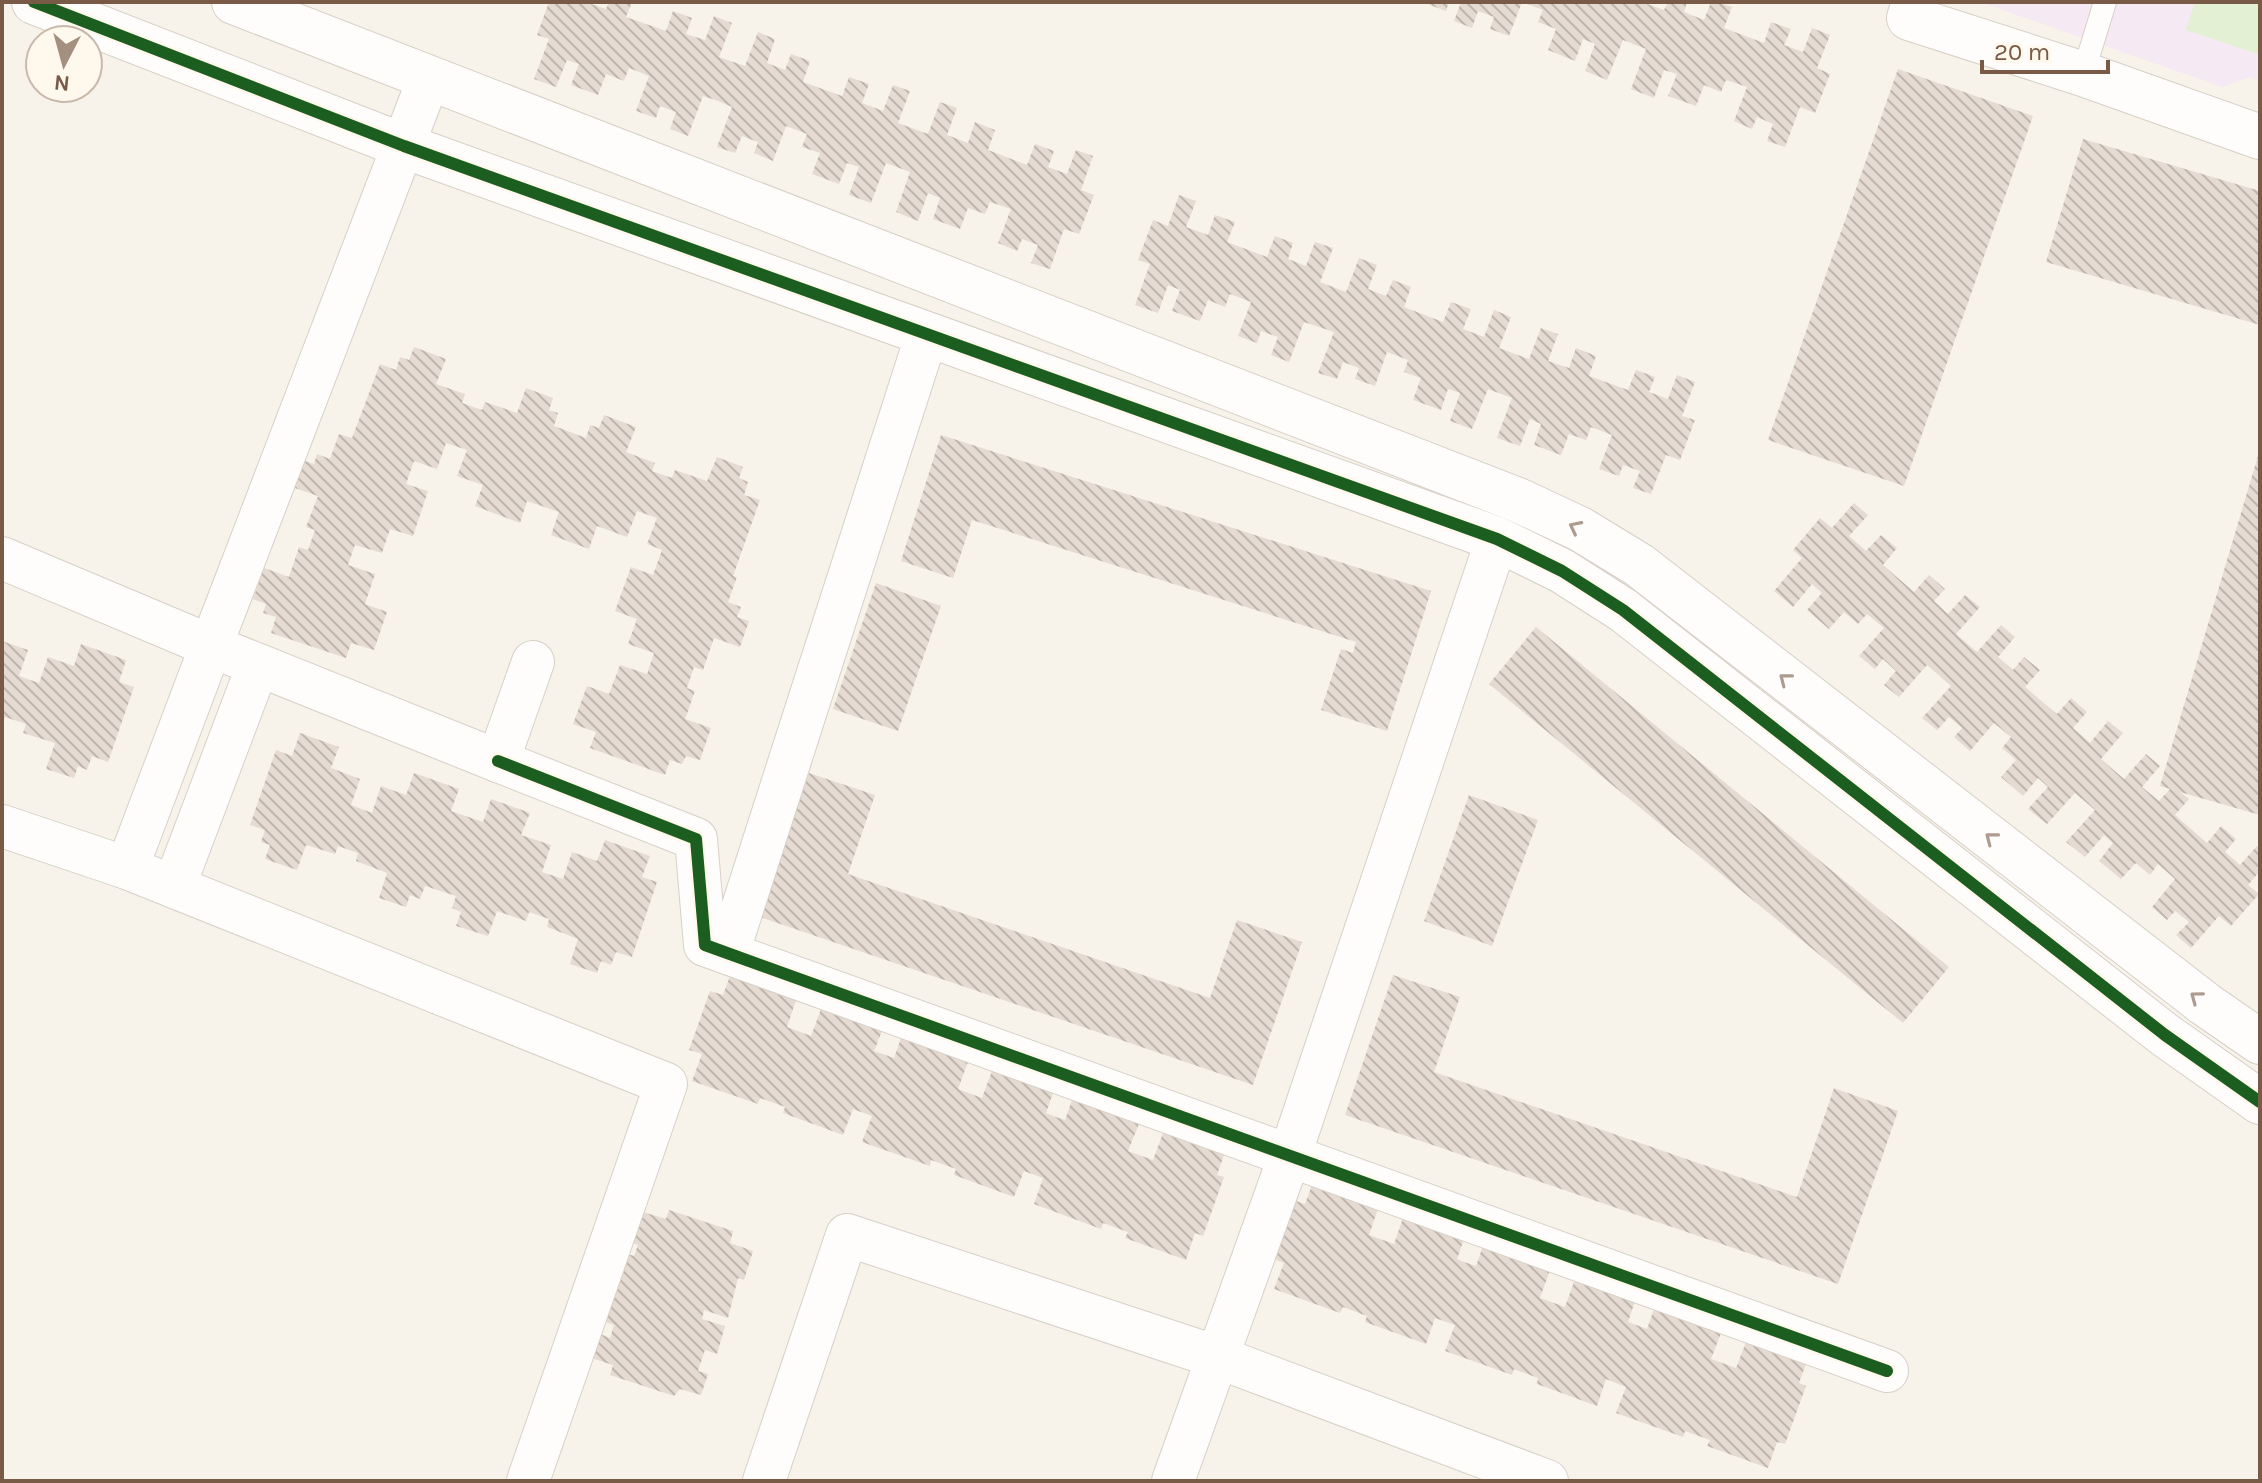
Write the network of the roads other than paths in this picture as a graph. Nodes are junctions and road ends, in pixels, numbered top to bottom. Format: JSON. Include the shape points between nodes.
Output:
{"nodes":[{"id":1,"x":34,"y":2,"type":"edge"},
{"id":2,"x":234,"y":2,"type":"edge"},
{"id":3,"x":1914,"y":2,"type":"edge"},
{"id":4,"x":2105,"y":2,"type":"edge"},
{"id":5,"x":2083,"y":74,"type":"junction"},
{"id":6,"x":429,"y":78,"type":"junction"},
{"id":7,"x":2260,"y":137,"type":"edge"},
{"id":8,"x":404,"y":146,"type":"junction"},
{"id":9,"x":927,"y":334,"type":"junction"},
{"id":10,"x":1497,"y":539,"type":"junction"},
{"id":11,"x":2,"y":558,"type":"edge"},
{"id":12,"x":211,"y":646,"type":"junction"},
{"id":13,"x":533,"y":662,"type":"dead end"},
{"id":14,"x":258,"y":665,"type":"junction"},
{"id":15,"x":498,"y":761,"type":"junction"},
{"id":16,"x":2,"y":826,"type":"edge"},
{"id":17,"x":127,"y":868,"type":"junction"},
{"id":18,"x":174,"y":887,"type":"junction"},
{"id":19,"x":728,"y":953,"type":"junction"},
{"id":20,"x":2260,"y":1042,"type":"edge"},
{"id":21,"x":2260,"y":1102,"type":"edge"},
{"id":22,"x":1290,"y":1155,"type":"junction"},
{"id":23,"x":1217,"y":1357,"type":"junction"},
{"id":24,"x":1887,"y":1371,"type":"dead end"},
{"id":25,"x":528,"y":1481,"type":"edge"},
{"id":26,"x":764,"y":1481,"type":"edge"},
{"id":27,"x":1173,"y":1481,"type":"edge"},
{"id":28,"x":1547,"y":1481,"type":"edge"}],
"edges":[{"from":1,"to":8,"type":"street"},
{"from":2,"to":6,"type":"street"},
{"from":3,"to":5,"type":"street","via":[[1909,18]]},
{"from":4,"to":5,"type":"lane"},
{"from":5,"to":7,"type":"street"},
{"from":6,"to":8,"type":"street"},
{"from":20,"to":6,"type":"street","one_way":true,"via":[[1639,565],[1580,529],[1503,494]]},
{"from":8,"to":9,"type":"street"},
{"from":8,"to":12,"type":"street"},
{"from":9,"to":10,"type":"street"},
{"from":9,"to":19,"type":"street"},
{"from":10,"to":21,"type":"street","via":[[1562,571],[1623,610],[2165,1035]]},
{"from":10,"to":22,"type":"street"},
{"from":11,"to":12,"type":"street"},
{"from":12,"to":14,"type":"street"},
{"from":12,"to":17,"type":"street"},
{"from":13,"to":15,"type":"street"},
{"from":14,"to":15,"type":"street"},
{"from":14,"to":18,"type":"street"},
{"from":15,"to":19,"type":"street","via":[[696,839],[705,945]]},
{"from":16,"to":17,"type":"street"},
{"from":17,"to":18,"type":"street"},
{"from":18,"to":25,"type":"street","via":[[666,1084]]},
{"from":19,"to":22,"type":"street"},
{"from":22,"to":23,"type":"street"},
{"from":22,"to":24,"type":"street"},
{"from":23,"to":26,"type":"street","via":[[847,1235]]},
{"from":23,"to":27,"type":"street"},
{"from":23,"to":28,"type":"street"}]}
